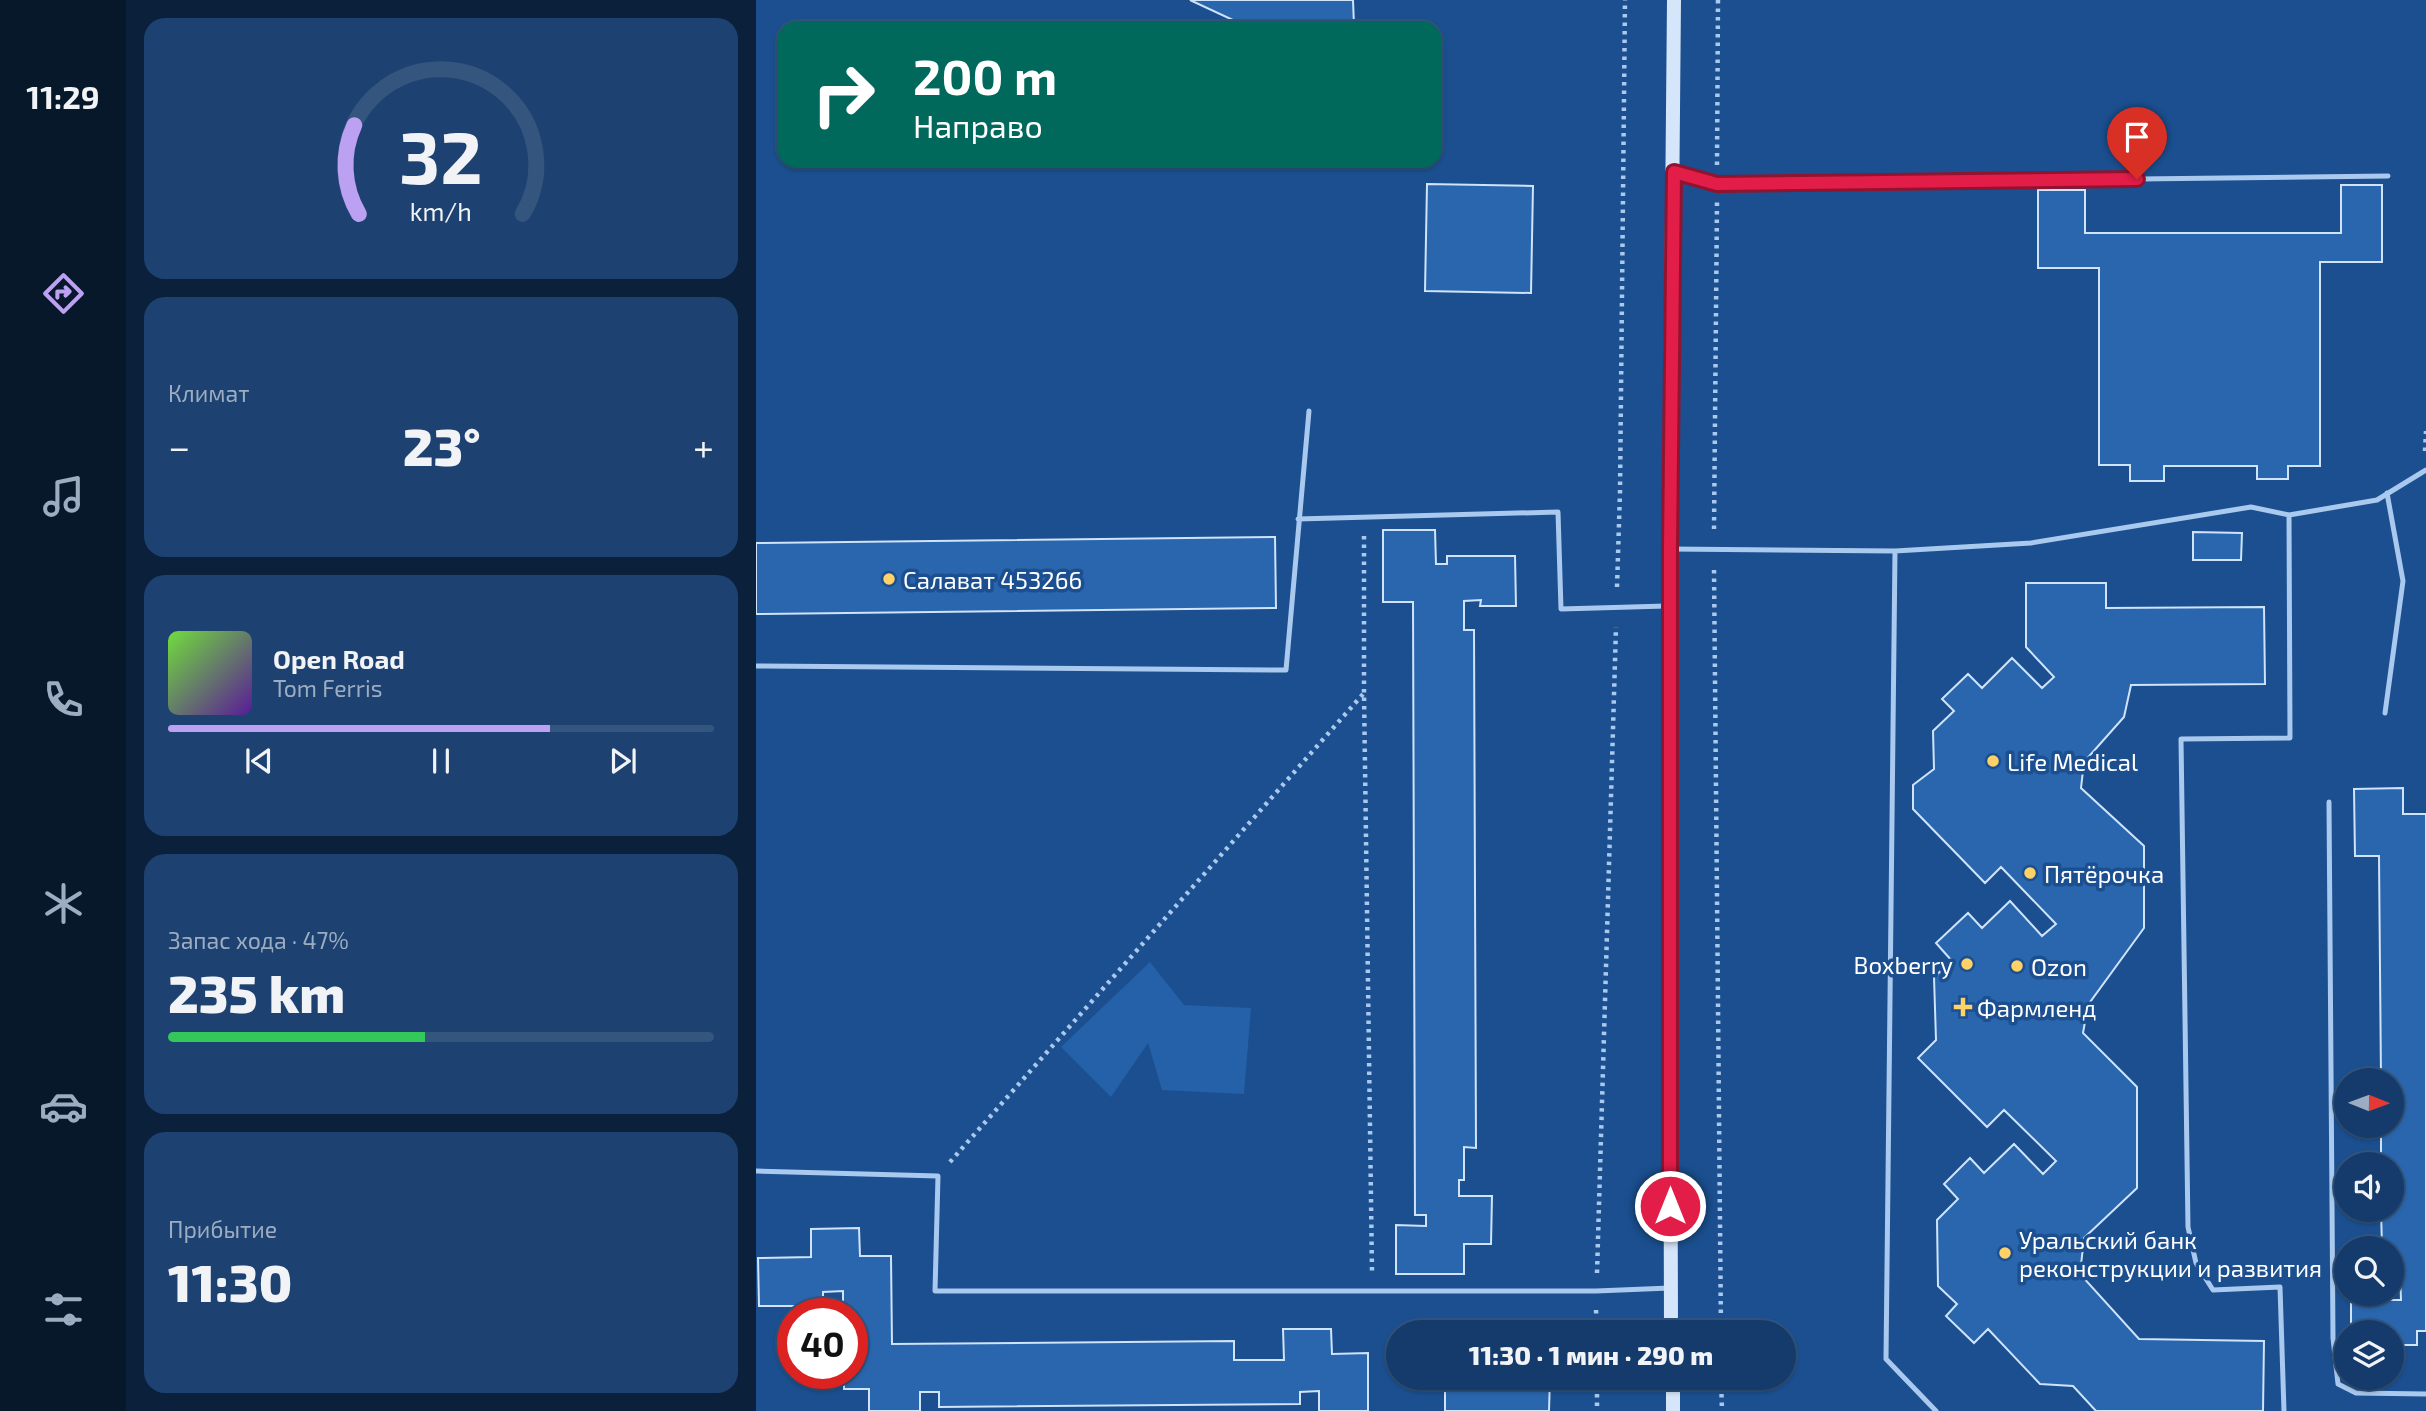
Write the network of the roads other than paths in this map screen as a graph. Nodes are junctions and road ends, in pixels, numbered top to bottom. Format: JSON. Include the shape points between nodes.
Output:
{"nodes":[{"id":1,"x":1674,"y":0,"type":"edge"},
{"id":2,"x":1674,"y":172,"type":"junction"},
{"id":3,"x":2388,"y":176,"type":"dead end"},
{"id":4,"x":1309,"y":411,"type":"dead end"},
{"id":5,"x":2426,"y":470,"type":"edge"},
{"id":6,"x":2387,"y":493,"type":"junction"},
{"id":7,"x":2289,"y":515,"type":"junction"},
{"id":8,"x":1298,"y":519,"type":"junction"},
{"id":9,"x":1670,"y":549,"type":"junction"},
{"id":10,"x":1895,"y":551,"type":"junction"},
{"id":11,"x":1670,"y":606,"type":"junction"},
{"id":12,"x":756,"y":666,"type":"edge"},
{"id":13,"x":2385,"y":713,"type":"dead end"},
{"id":14,"x":2329,"y":802,"type":"dead end"},
{"id":15,"x":756,"y":1171,"type":"edge"},
{"id":16,"x":1670,"y":1288,"type":"junction"},
{"id":17,"x":1671,"y":1320,"type":"edge"},
{"id":18,"x":1673,"y":1390,"type":"edge"},
{"id":19,"x":2426,"y":1394,"type":"edge"},
{"id":20,"x":1674,"y":1411,"type":"edge"},
{"id":21,"x":1936,"y":1411,"type":"edge"},
{"id":22,"x":2284,"y":1411,"type":"edge"}],
"edges":[{"from":1,"to":2,"type":"street"},
{"from":2,"to":3,"type":"lane","via":[[1717,184]]},
{"from":2,"to":9,"type":"street"},
{"from":4,"to":8,"type":"lane"},
{"from":5,"to":6,"type":"lane"},
{"from":6,"to":7,"type":"lane"},
{"from":6,"to":13,"type":"lane","via":[[2403,581]]},
{"from":7,"to":10,"type":"lane","via":[[2251,507],[2031,543]]},
{"from":7,"to":22,"type":"lane","via":[[2290,738],[2181,739],[2188,1227],[2196,1263],[2213,1290],[2280,1287]]},
{"from":8,"to":11,"type":"lane","via":[[1558,512],[1560,609]]},
{"from":8,"to":12,"type":"lane","via":[[1286,670]]},
{"from":9,"to":10,"type":"lane"},
{"from":9,"to":11,"type":"street"},
{"from":10,"to":21,"type":"lane","via":[[1886,1359]]},
{"from":11,"to":16,"type":"street"},
{"from":14,"to":19,"type":"lane","via":[[2333,1338],[2338,1384],[2356,1394]]},
{"from":15,"to":16,"type":"lane","via":[[938,1176],[935,1291]]},
{"from":16,"to":17,"type":"street"},
{"from":18,"to":20,"type":"street"}]}
